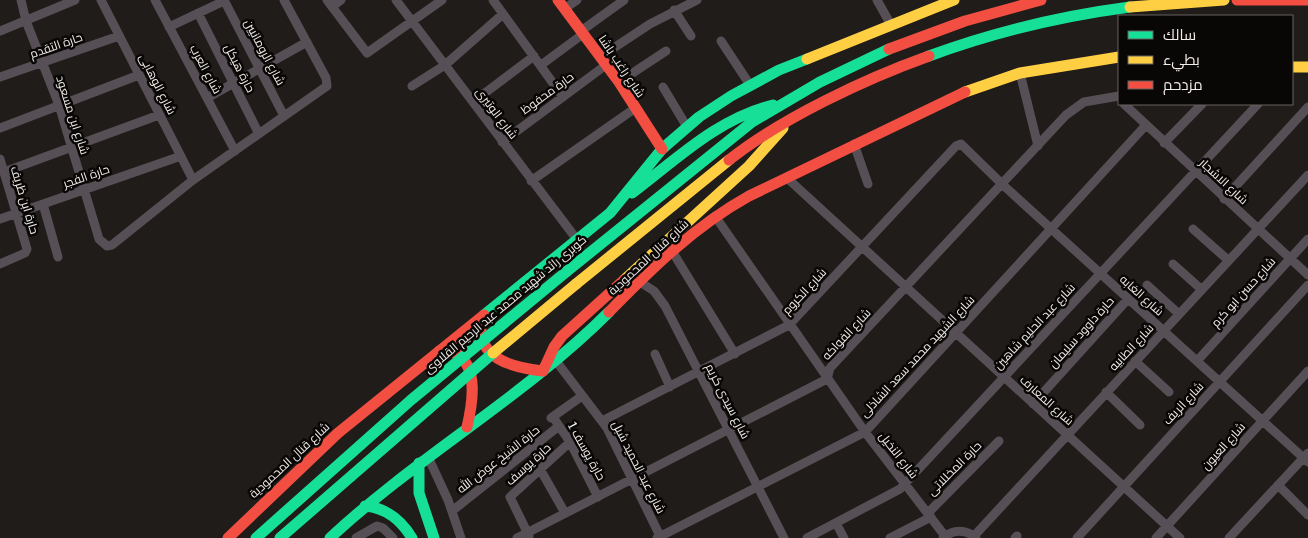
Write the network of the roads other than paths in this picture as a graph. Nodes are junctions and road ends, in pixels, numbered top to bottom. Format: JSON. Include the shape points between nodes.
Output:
{"nodes":[{"id":1,"x":21,"y":0,"type":"edge"},
{"id":2,"x":75,"y":0,"type":"edge"},
{"id":3,"x":101,"y":0,"type":"edge"},
{"id":4,"x":155,"y":0,"type":"edge"},
{"id":5,"x":224,"y":0,"type":"edge"},
{"id":6,"x":284,"y":0,"type":"edge"},
{"id":7,"x":341,"y":0,"type":"edge"},
{"id":8,"x":396,"y":0,"type":"edge"},
{"id":9,"x":442,"y":0,"type":"edge"},
{"id":10,"x":493,"y":0,"type":"edge"},
{"id":11,"x":577,"y":0,"type":"edge"},
{"id":12,"x":624,"y":0,"type":"edge"},
{"id":13,"x":877,"y":0,"type":"edge"},
{"id":14,"x":952,"y":0,"type":"edge"},
{"id":15,"x":1040,"y":0,"type":"edge"},
{"id":16,"x":1224,"y":0,"type":"edge"},
{"id":17,"x":1237,"y":0,"type":"edge"},
{"id":18,"x":1308,"y":0,"type":"edge"},
{"id":19,"x":692,"y":1,"type":"edge"},
{"id":20,"x":329,"y":3,"type":"edge"},
{"id":21,"x":561,"y":4,"type":"edge"},
{"id":22,"x":674,"y":10,"type":"junction"},
{"id":23,"x":198,"y":14,"type":"junction"},
{"id":24,"x":503,"y":14,"type":"junction"},
{"id":25,"x":26,"y":21,"type":"junction"},
{"id":26,"x":412,"y":22,"type":"junction"},
{"id":27,"x":891,"y":25,"type":"junction"},
{"id":28,"x":169,"y":27,"type":"junction"},
{"id":29,"x":0,"y":31,"type":"edge"},
{"id":30,"x":582,"y":33,"type":"junction"},
{"id":31,"x":119,"y":36,"type":"junction"},
{"id":32,"x":692,"y":36,"type":"dead end"},
{"id":33,"x":721,"y":40,"type":"dead end"},
{"id":34,"x":307,"y":42,"type":"junction"},
{"id":35,"x":666,"y":50,"type":"dead end"},
{"id":36,"x":534,"y":56,"type":"junction"},
{"id":37,"x":1118,"y":57,"type":"edge"},
{"id":38,"x":603,"y":61,"type":"junction"},
{"id":39,"x":42,"y":63,"type":"junction"},
{"id":40,"x":445,"y":65,"type":"junction"},
{"id":41,"x":541,"y":65,"type":"junction"},
{"id":42,"x":1293,"y":66,"type":"edge"},
{"id":43,"x":1308,"y":67,"type":"edge"},
{"id":44,"x":260,"y":68,"type":"junction"},
{"id":45,"x":1020,"y":73,"type":"junction"},
{"id":46,"x":139,"y":75,"type":"junction"},
{"id":47,"x":0,"y":78,"type":"edge"},
{"id":48,"x":619,"y":82,"type":"junction"},
{"id":49,"x":234,"y":83,"type":"junction"},
{"id":50,"x":750,"y":84,"type":"junction"},
{"id":51,"x":412,"y":86,"type":"dead end"},
{"id":52,"x":663,"y":87,"type":"dead end"},
{"id":53,"x":563,"y":97,"type":"junction"},
{"id":54,"x":1118,"y":97,"type":"edge"},
{"id":55,"x":207,"y":98,"type":"junction"},
{"id":56,"x":472,"y":102,"type":"junction"},
{"id":57,"x":783,"y":103,"type":"junction"},
{"id":58,"x":59,"y":105,"type":"junction"},
{"id":59,"x":1125,"y":105,"type":"edge"},
{"id":60,"x":1201,"y":105,"type":"edge"},
{"id":61,"x":1257,"y":105,"type":"edge"},
{"id":62,"x":1308,"y":107,"type":"edge"},
{"id":63,"x":634,"y":109,"type":"junction"},
{"id":64,"x":160,"y":114,"type":"junction"},
{"id":65,"x":284,"y":116,"type":"junction"},
{"id":66,"x":787,"y":122,"type":"junction"},
{"id":67,"x":1146,"y":125,"type":"junction"},
{"id":68,"x":687,"y":127,"type":"junction"},
{"id":69,"x":0,"y":128,"type":"edge"},
{"id":70,"x":259,"y":134,"type":"junction"},
{"id":71,"x":502,"y":142,"type":"junction"},
{"id":72,"x":1164,"y":143,"type":"junction"},
{"id":73,"x":854,"y":144,"type":"junction"},
{"id":74,"x":961,"y":144,"type":"joint"},
{"id":75,"x":1038,"y":146,"type":"junction"},
{"id":76,"x":71,"y":147,"type":"junction"},
{"id":77,"x":662,"y":149,"type":"junction"},
{"id":78,"x":235,"y":151,"type":"junction"},
{"id":79,"x":181,"y":156,"type":"junction"},
{"id":80,"x":2,"y":167,"type":"edge"},
{"id":81,"x":1195,"y":172,"type":"junction"},
{"id":82,"x":1308,"y":175,"type":"edge"},
{"id":83,"x":787,"y":178,"type":"junction"},
{"id":84,"x":193,"y":180,"type":"junction"},
{"id":85,"x":532,"y":181,"type":"junction"},
{"id":86,"x":868,"y":184,"type":"dead end"},
{"id":87,"x":1003,"y":185,"type":"junction"},
{"id":88,"x":84,"y":190,"type":"junction"},
{"id":89,"x":1224,"y":198,"type":"junction"},
{"id":90,"x":624,"y":199,"type":"junction"},
{"id":91,"x":43,"y":204,"type":"junction"},
{"id":92,"x":16,"y":213,"type":"junction"},
{"id":93,"x":715,"y":216,"type":"junction"},
{"id":94,"x":0,"y":219,"type":"edge"},
{"id":95,"x":1051,"y":229,"type":"junction"},
{"id":96,"x":1193,"y":229,"type":"dead end"},
{"id":97,"x":1257,"y":229,"type":"junction"},
{"id":98,"x":1308,"y":239,"type":"edge"},
{"id":99,"x":578,"y":241,"type":"junction"},
{"id":100,"x":862,"y":246,"type":"junction"},
{"id":101,"x":672,"y":251,"type":"junction"},
{"id":102,"x":58,"y":257,"type":"dead end"},
{"id":103,"x":1290,"y":259,"type":"junction"},
{"id":104,"x":1228,"y":260,"type":"junction"},
{"id":105,"x":0,"y":264,"type":"edge"},
{"id":106,"x":1173,"y":264,"type":"dead end"},
{"id":107,"x":1100,"y":274,"type":"junction"},
{"id":108,"x":1308,"y":275,"type":"edge"},
{"id":109,"x":640,"y":282,"type":"junction"},
{"id":110,"x":1147,"y":285,"type":"dead end"},
{"id":111,"x":1308,"y":285,"type":"edge"},
{"id":112,"x":908,"y":287,"type":"junction"},
{"id":113,"x":1201,"y":290,"type":"junction"},
{"id":114,"x":1128,"y":299,"type":"junction"},
{"id":115,"x":1179,"y":314,"type":"junction"},
{"id":116,"x":482,"y":318,"type":"junction"},
{"id":117,"x":789,"y":326,"type":"junction"},
{"id":118,"x":1163,"y":331,"type":"junction"},
{"id":119,"x":955,"y":333,"type":"junction"},
{"id":120,"x":438,"y":351,"type":"junction"},
{"id":121,"x":655,"y":354,"type":"dead end"},
{"id":122,"x":735,"y":354,"type":"junction"},
{"id":123,"x":556,"y":361,"type":"junction"},
{"id":124,"x":1135,"y":361,"type":"junction"},
{"id":125,"x":1197,"y":361,"type":"junction"},
{"id":126,"x":543,"y":371,"type":"junction"},
{"id":127,"x":1308,"y":371,"type":"edge"},
{"id":128,"x":699,"y":373,"type":"junction"},
{"id":129,"x":1004,"y":378,"type":"junction"},
{"id":130,"x":827,"y":379,"type":"junction"},
{"id":131,"x":1220,"y":382,"type":"junction"},
{"id":132,"x":670,"y":388,"type":"junction"},
{"id":133,"x":1106,"y":392,"type":"junction"},
{"id":134,"x":1170,"y":392,"type":"dead end"},
{"id":135,"x":582,"y":396,"type":"junction"},
{"id":136,"x":1033,"y":404,"type":"junction"},
{"id":137,"x":602,"y":421,"type":"junction"},
{"id":138,"x":1263,"y":421,"type":"junction"},
{"id":139,"x":1140,"y":424,"type":"dead end"},
{"id":140,"x":559,"y":426,"type":"junction"},
{"id":141,"x":467,"y":427,"type":"junction"},
{"id":142,"x":729,"y":429,"type":"junction"},
{"id":143,"x":865,"y":432,"type":"junction"},
{"id":144,"x":1066,"y":434,"type":"junction"},
{"id":145,"x":570,"y":442,"type":"junction"},
{"id":146,"x":999,"y":442,"type":"dead end"},
{"id":147,"x":1306,"y":458,"type":"edge"},
{"id":148,"x":423,"y":460,"type":"junction"},
{"id":149,"x":540,"y":469,"type":"junction"},
{"id":150,"x":632,"y":480,"type":"junction"},
{"id":151,"x":905,"y":483,"type":"junction"},
{"id":152,"x":1124,"y":486,"type":"junction"},
{"id":153,"x":1278,"y":486,"type":"junction"},
{"id":154,"x":758,"y":488,"type":"junction"},
{"id":155,"x":598,"y":497,"type":"junction"},
{"id":156,"x":365,"y":506,"type":"junction"},
{"id":157,"x":452,"y":511,"type":"junction"},
{"id":158,"x":566,"y":513,"type":"junction"},
{"id":159,"x":929,"y":515,"type":"junction"},
{"id":160,"x":1308,"y":515,"type":"edge"},
{"id":161,"x":836,"y":523,"type":"junction"},
{"id":162,"x":1167,"y":526,"type":"junction"},
{"id":163,"x":529,"y":535,"type":"edge"},
{"id":164,"x":944,"y":537,"type":"edge"},
{"id":165,"x":975,"y":537,"type":"edge"},
{"id":166,"x":228,"y":538,"type":"edge"},
{"id":167,"x":256,"y":538,"type":"edge"},
{"id":168,"x":280,"y":538,"type":"edge"},
{"id":169,"x":330,"y":538,"type":"edge"},
{"id":170,"x":356,"y":538,"type":"edge"},
{"id":171,"x":393,"y":538,"type":"edge"},
{"id":172,"x":412,"y":538,"type":"edge"},
{"id":173,"x":434,"y":538,"type":"edge"},
{"id":174,"x":461,"y":538,"type":"edge"},
{"id":175,"x":517,"y":538,"type":"edge"},
{"id":176,"x":659,"y":538,"type":"edge"},
{"id":177,"x":784,"y":538,"type":"edge"},
{"id":178,"x":808,"y":538,"type":"edge"},
{"id":179,"x":844,"y":538,"type":"edge"},
{"id":180,"x":890,"y":538,"type":"edge"},
{"id":181,"x":1077,"y":538,"type":"edge"},
{"id":182,"x":1156,"y":538,"type":"edge"},
{"id":183,"x":1180,"y":538,"type":"edge"},
{"id":184,"x":1229,"y":538,"type":"edge"}],
"edges":[{"from":1,"to":25,"type":"street","name":"شارع ابن مسعود"},
{"from":2,"to":25,"type":"street"},
{"from":3,"to":31,"type":"street","name":"شارع الوهابى"},
{"from":4,"to":28,"type":"street","name":"شارع العرب"},
{"from":5,"to":23,"type":"street"},
{"from":5,"to":44,"type":"street","name":"شارع الرومانيين"},
{"from":6,"to":34,"type":"street"},
{"from":7,"to":20,"type":"street"},
{"from":8,"to":26,"type":"street","name":"شارع الوتيرى"},
{"from":9,"to":26,"type":"street"},
{"from":10,"to":24,"type":"street"},
{"from":11,"to":21,"type":"street"},
{"from":12,"to":30,"type":"street"},
{"from":13,"to":27,"type":"street"},
{"from":14,"to":27,"type":"main road","name":"شارع قنال المحمودية"},
{"from":15,"to":57,"type":"main road","via":[[965,21],[890,49]]},
{"from":16,"to":66,"type":"main road","via":[[1164,2],[1101,10],[1008,30],[899,68]]},
{"from":17,"to":18,"type":"main road"},
{"from":19,"to":22,"type":"street","name":"حارة محفوظ"},
{"from":20,"to":26,"type":"street","via":[[368,52]]},
{"from":21,"to":30,"type":"main road","name":"شارع راغب باشا"},
{"from":22,"to":32,"type":"street"},
{"from":22,"to":38,"type":"street","name":"حارة محفوظ","via":[[650,24]]},
{"from":23,"to":28,"type":"street"},
{"from":23,"to":49,"type":"street","name":"حارة هيكل"},
{"from":24,"to":36,"type":"street"},
{"from":24,"to":40,"type":"street"},
{"from":25,"to":29,"type":"street"},
{"from":25,"to":39,"type":"street","name":"شارع ابن مسعود"},
{"from":26,"to":40,"type":"street","name":"شارع الوتيرى"},
{"from":27,"to":50,"type":"main road","name":"شارع قنال المحمودية","via":[[808,57]]},
{"from":28,"to":55,"type":"street","name":"شارع العرب"},
{"from":30,"to":38,"type":"main road","name":"شارع راغب باشا"},
{"from":30,"to":41,"type":"street"},
{"from":31,"to":39,"type":"street","name":"حارة التقدم"},
{"from":31,"to":46,"type":"street","name":"شارع الوهابى"},
{"from":33,"to":50,"type":"street"},
{"from":34,"to":44,"type":"street"},
{"from":34,"to":65,"type":"street","via":[[327,86]]},
{"from":35,"to":48,"type":"street"},
{"from":36,"to":41,"type":"street"},
{"from":36,"to":56,"type":"street"},
{"from":37,"to":45,"type":"main road","name":"شارع قنال المحمودية"},
{"from":38,"to":48,"type":"main road","name":"شارع راغب باشا"},
{"from":38,"to":53,"type":"street","name":"حارة محفوظ"},
{"from":39,"to":47,"type":"street","name":"حارة التقدم"},
{"from":39,"to":58,"type":"street","name":"شارع ابن مسعود"},
{"from":40,"to":51,"type":"street"},
{"from":40,"to":56,"type":"street","name":"شارع الوتيرى"},
{"from":41,"to":53,"type":"street"},
{"from":42,"to":43,"type":"main road"},
{"from":44,"to":49,"type":"street"},
{"from":44,"to":65,"type":"street","name":"شارع الرومانيين"},
{"from":45,"to":73,"type":"main road","name":"شارع قنال المحمودية","via":[[967,91]]},
{"from":45,"to":75,"type":"street"},
{"from":46,"to":58,"type":"street"},
{"from":46,"to":64,"type":"street","name":"شارع الوهابى"},
{"from":48,"to":63,"type":"main road","name":"شارع راغب باشا"},
{"from":49,"to":55,"type":"street"},
{"from":49,"to":70,"type":"street","name":"حارة هيكل"},
{"from":50,"to":68,"type":"main road","name":"شارع قنال المحمودية"},
{"from":52,"to":68,"type":"street"},
{"from":53,"to":71,"type":"street","name":"حارة محفوظ"},
{"from":54,"to":75,"type":"street","name":"شارع الفواكه","via":[[1092,99],[1078,105]]},
{"from":55,"to":78,"type":"street","name":"شارع العرب"},
{"from":56,"to":71,"type":"street","name":"شارع الوتيرى"},
{"from":57,"to":90,"type":"main road","via":[[756,109],[731,120]]},
{"from":57,"to":167,"type":"main road","name":"كوبرى رائد شهيد محمد عبد الرحيم القلاوى","bridge":true,"via":[[721,146],[389,418]]},
{"from":58,"to":69,"type":"street"},
{"from":58,"to":76,"type":"street","name":"شارع ابن مسعود"},
{"from":59,"to":67,"type":"street","name":"شارع الاشجار"},
{"from":60,"to":72,"type":"street"},
{"from":61,"to":81,"type":"street","name":"شارع عبد الحليم شاهين"},
{"from":62,"to":89,"type":"street"},
{"from":63,"to":77,"type":"main road","name":"شارع راغب باشا"},
{"from":63,"to":85,"type":"street"},
{"from":64,"to":76,"type":"street"},
{"from":64,"to":79,"type":"street","name":"شارع الوهابى"},
{"from":65,"to":70,"type":"street"},
{"from":66,"to":126,"type":"main road","via":[[749,166],[562,336]]},
{"from":66,"to":168,"type":"main road","bridge":true,"via":[[733,157],[576,284],[426,409]]},
{"from":67,"to":72,"type":"street","name":"شارع الاشجار"},
{"from":67,"to":95,"type":"street","name":"شارع الشهيد محمد سعد الشاذلى"},
{"from":68,"to":77,"type":"main road","name":"شارع قنال المحمودية"},
{"from":70,"to":78,"type":"street"},
{"from":71,"to":85,"type":"street","name":"شارع الوتيرى"},
{"from":72,"to":81,"type":"street","name":"شارع الاشجار"},
{"from":73,"to":83,"type":"main road","name":"شارع قنال المحمودية"},
{"from":73,"to":86,"type":"street"},
{"from":74,"to":87,"type":"street","name":"شارع الغابه"},
{"from":74,"to":100,"type":"street","name":"شارع الكروم"},
{"from":75,"to":87,"type":"street","name":"شارع الفواكه"},
{"from":76,"to":80,"type":"street"},
{"from":76,"to":88,"type":"street","name":"شارع ابن مسعود"},
{"from":77,"to":90,"type":"main road","name":"شارع قنال المحمودية"},
{"from":78,"to":84,"type":"street"},
{"from":79,"to":84,"type":"street","name":"شارع الوهابى"},
{"from":79,"to":88,"type":"street","name":"حارة الفجر"},
{"from":80,"to":92,"type":"street","name":"حارة ابن ظريف"},
{"from":81,"to":89,"type":"street","name":"شارع الاشجار"},
{"from":81,"to":107,"type":"street","name":"شارع عبد الحليم شاهين"},
{"from":82,"to":97,"type":"street","name":"شارع الطابيه"},
{"from":83,"to":93,"type":"main road","name":"شارع قنال المحمودية"},
{"from":83,"to":100,"type":"street","name":"شارع المعارف"},
{"from":84,"to":88,"type":"street","name":"شارع ابن مسعود","via":[[112,244],[102,244],[99,239]]},
{"from":85,"to":99,"type":"street","name":"شارع الوتيرى"},
{"from":87,"to":95,"type":"street","name":"شارع الغابه"},
{"from":87,"to":112,"type":"street","name":"شارع الفواكه"},
{"from":88,"to":91,"type":"street","name":"حارة الفجر"},
{"from":89,"to":97,"type":"street","name":"شارع الاشجار"},
{"from":90,"to":99,"type":"main road","name":"شارع قنال المحمودية"},
{"from":91,"to":92,"type":"street","name":"حارة الفجر"},
{"from":91,"to":102,"type":"street"},
{"from":92,"to":94,"type":"street","name":"حارة الفجر"},
{"from":92,"to":105,"type":"street","name":"حارة ابن ظريف","via":[[27,249],[25,253]]},
{"from":93,"to":101,"type":"main road","name":"شارع قنال المحمودية"},
{"from":93,"to":117,"type":"street","name":"شارع النخيل"},
{"from":95,"to":107,"type":"street","name":"شارع الغابه"},
{"from":95,"to":119,"type":"street","name":"شارع الشهيد محمد سعد الشاذلى"},
{"from":96,"to":104,"type":"street"},
{"from":97,"to":103,"type":"street","name":"شارع الاشجار"},
{"from":97,"to":104,"type":"street","name":"شارع الطابيه"},
{"from":98,"to":103,"type":"street","name":"شارع حسن ابو كرم"},
{"from":99,"to":116,"type":"main road","name":"شارع قنال المحمودية"},
{"from":100,"to":112,"type":"street","name":"شارع المعارف"},
{"from":100,"to":117,"type":"street","name":"شارع الكروم"},
{"from":101,"to":109,"type":"main road","name":"شارع قنال المحمودية"},
{"from":101,"to":122,"type":"street"},
{"from":103,"to":108,"type":"street","name":"شارع الاشجار"},
{"from":103,"to":125,"type":"street","name":"شارع حسن ابو كرم"},
{"from":104,"to":113,"type":"street","name":"شارع الطابيه"},
{"from":106,"to":113,"type":"street"},
{"from":107,"to":114,"type":"street","name":"شارع الغابه"},
{"from":107,"to":129,"type":"street","name":"شارع عبد الحليم شاهين"},
{"from":109,"to":123,"type":"main road","name":"شارع قنال المحمودية"},
{"from":109,"to":128,"type":"street","name":"شارع سيدى كريم","via":[[659,298]]},
{"from":110,"to":115,"type":"street"},
{"from":111,"to":131,"type":"street","name":"شارع الريف"},
{"from":112,"to":119,"type":"street","name":"شارع المعارف"},
{"from":112,"to":130,"type":"street","name":"شارع الفواكه","via":[[830,368]]},
{"from":113,"to":115,"type":"street","name":"شارع الطابيه"},
{"from":114,"to":118,"type":"street","name":"شارع الغابه"},
{"from":114,"to":136,"type":"street","name":"حارة داوود سليمان"},
{"from":115,"to":118,"type":"street","name":"شارع الطابيه"},
{"from":116,"to":120,"type":"main road","name":"شارع قنال المحمودية"},
{"from":116,"to":126,"type":"main road","via":[[480,339],[497,359],[515,367]]},
{"from":117,"to":122,"type":"street","name":"شارع الكروم"},
{"from":117,"to":130,"type":"street","name":"شارع النخيل"},
{"from":118,"to":124,"type":"street","name":"شارع الطابيه"},
{"from":118,"to":125,"type":"street","name":"شارع الغابه"},
{"from":119,"to":129,"type":"street","name":"شارع المعارف"},
{"from":119,"to":143,"type":"street","name":"شارع الشهيد محمد سعد الشاذلى"},
{"from":120,"to":141,"type":"main road","via":[[455,353],[472,375],[473,397]]},
{"from":120,"to":166,"type":"main road","name":"شارع قنال المحمودية","via":[[338,433]]},
{"from":121,"to":132,"type":"street"},
{"from":122,"to":128,"type":"street","name":"شارع الكروم"},
{"from":123,"to":126,"type":"main road","name":"شارع قنال المحمودية"},
{"from":123,"to":135,"type":"street","name":"شارع عبد الحميد شبل"},
{"from":124,"to":133,"type":"street","name":"شارع الطابيه"},
{"from":124,"to":134,"type":"street"},
{"from":125,"to":131,"type":"street","name":"شارع الغابه"},
{"from":126,"to":141,"type":"main road","name":"شارع قنال المحمودية"},
{"from":127,"to":138,"type":"street","name":"شارع العيون"},
{"from":128,"to":132,"type":"street","name":"شارع الكروم"},
{"from":128,"to":142,"type":"street","name":"شارع سيدى كريم"},
{"from":129,"to":136,"type":"street","name":"شارع المعارف"},
{"from":129,"to":151,"type":"street","name":"شارع عبد الحليم شاهين"},
{"from":130,"to":142,"type":"street","name":"شارع الفواكه"},
{"from":130,"to":143,"type":"street","name":"شارع النخيل"},
{"from":131,"to":138,"type":"street","name":"شارع الغابه"},
{"from":131,"to":152,"type":"street","name":"شارع الريف"},
{"from":132,"to":137,"type":"street","name":"شارع الكروم"},
{"from":133,"to":139,"type":"street"},
{"from":133,"to":144,"type":"street","name":"شارع الطابيه"},
{"from":135,"to":137,"type":"street","name":"شارع عبد الحميد شبل"},
{"from":135,"to":140,"type":"street","name":"حارة يوسف 1","via":[[552,418]]},
{"from":136,"to":144,"type":"street","name":"شارع المعارف"},
{"from":137,"to":150,"type":"street","name":"شارع عبد الحميد شبل"},
{"from":138,"to":147,"type":"street","name":"شارع الغابه"},
{"from":138,"to":162,"type":"street","name":"شارع العيون"},
{"from":140,"to":145,"type":"street","name":"حارة يوسف 1"},
{"from":140,"to":157,"type":"street","name":"حارة الشيخ عوض الله"},
{"from":141,"to":148,"type":"main road","name":"شارع قنال المحمودية"},
{"from":142,"to":150,"type":"street","name":"شارع الفواكه"},
{"from":142,"to":154,"type":"street","name":"شارع سيدى كريم"},
{"from":143,"to":151,"type":"street","name":"شارع النخيل"},
{"from":143,"to":154,"type":"street","name":"شارع الشهيد محمد سعد الشاذلى"},
{"from":144,"to":152,"type":"street","name":"شارع المعارف"},
{"from":144,"to":165,"type":"street","name":"شارع الطابيه"},
{"from":145,"to":149,"type":"street","name":"حارة يوسف"},
{"from":145,"to":155,"type":"street","name":"حارة يوسف 1"},
{"from":146,"to":159,"type":"street","name":"حارة المخللاتى"},
{"from":147,"to":153,"type":"street"},
{"from":148,"to":156,"type":"main road","name":"شارع قنال المحمودية"},
{"from":148,"to":157,"type":"street"},
{"from":148,"to":173,"type":"main road","via":[[417,480],[418,498]]},
{"from":149,"to":158,"type":"street"},
{"from":149,"to":163,"type":"street","name":"حارة يوسف","via":[[510,497]]},
{"from":150,"to":155,"type":"street","name":"شارع الفواكه"},
{"from":150,"to":176,"type":"street","name":"شارع عبد الحميد شبل"},
{"from":151,"to":159,"type":"street","name":"شارع النخيل"},
{"from":151,"to":161,"type":"street","name":"شارع عبد الحليم شاهين","via":[[894,493]]},
{"from":152,"to":162,"type":"street","name":"شارع المعارف"},
{"from":152,"to":181,"type":"street","name":"شارع الريف"},
{"from":153,"to":160,"type":"street"},
{"from":153,"to":184,"type":"street"},
{"from":154,"to":176,"type":"street","name":"شارع الشهيد محمد سعد الشاذلى"},
{"from":154,"to":177,"type":"street","name":"شارع سيدى كريم"},
{"from":155,"to":158,"type":"street","name":"شارع الفواكه"},
{"from":156,"to":169,"type":"main road","name":"شارع قنال المحمودية"},
{"from":156,"to":172,"type":"main road","via":[[381,508],[395,516]]},
{"from":157,"to":174,"type":"street"},
{"from":158,"to":163,"type":"street","name":"شارع الفواكه"},
{"from":159,"to":164,"type":"street","name":"شارع النخيل"},
{"from":159,"to":180,"type":"street","name":"حارة المخللاتى"},
{"from":161,"to":178,"type":"street","name":"شارع عبد الحليم شاهين"},
{"from":161,"to":179,"type":"street"},
{"from":162,"to":182,"type":"street","name":"شارع العيون"},
{"from":162,"to":183,"type":"street","name":"شارع المعارف"},
{"from":163,"to":175,"type":"street","name":"شارع الفواكه"},
{"from":164,"to":165,"type":"street","via":[[962,531]]},
{"from":170,"to":171,"type":"street","via":[[377,526]]}]}
